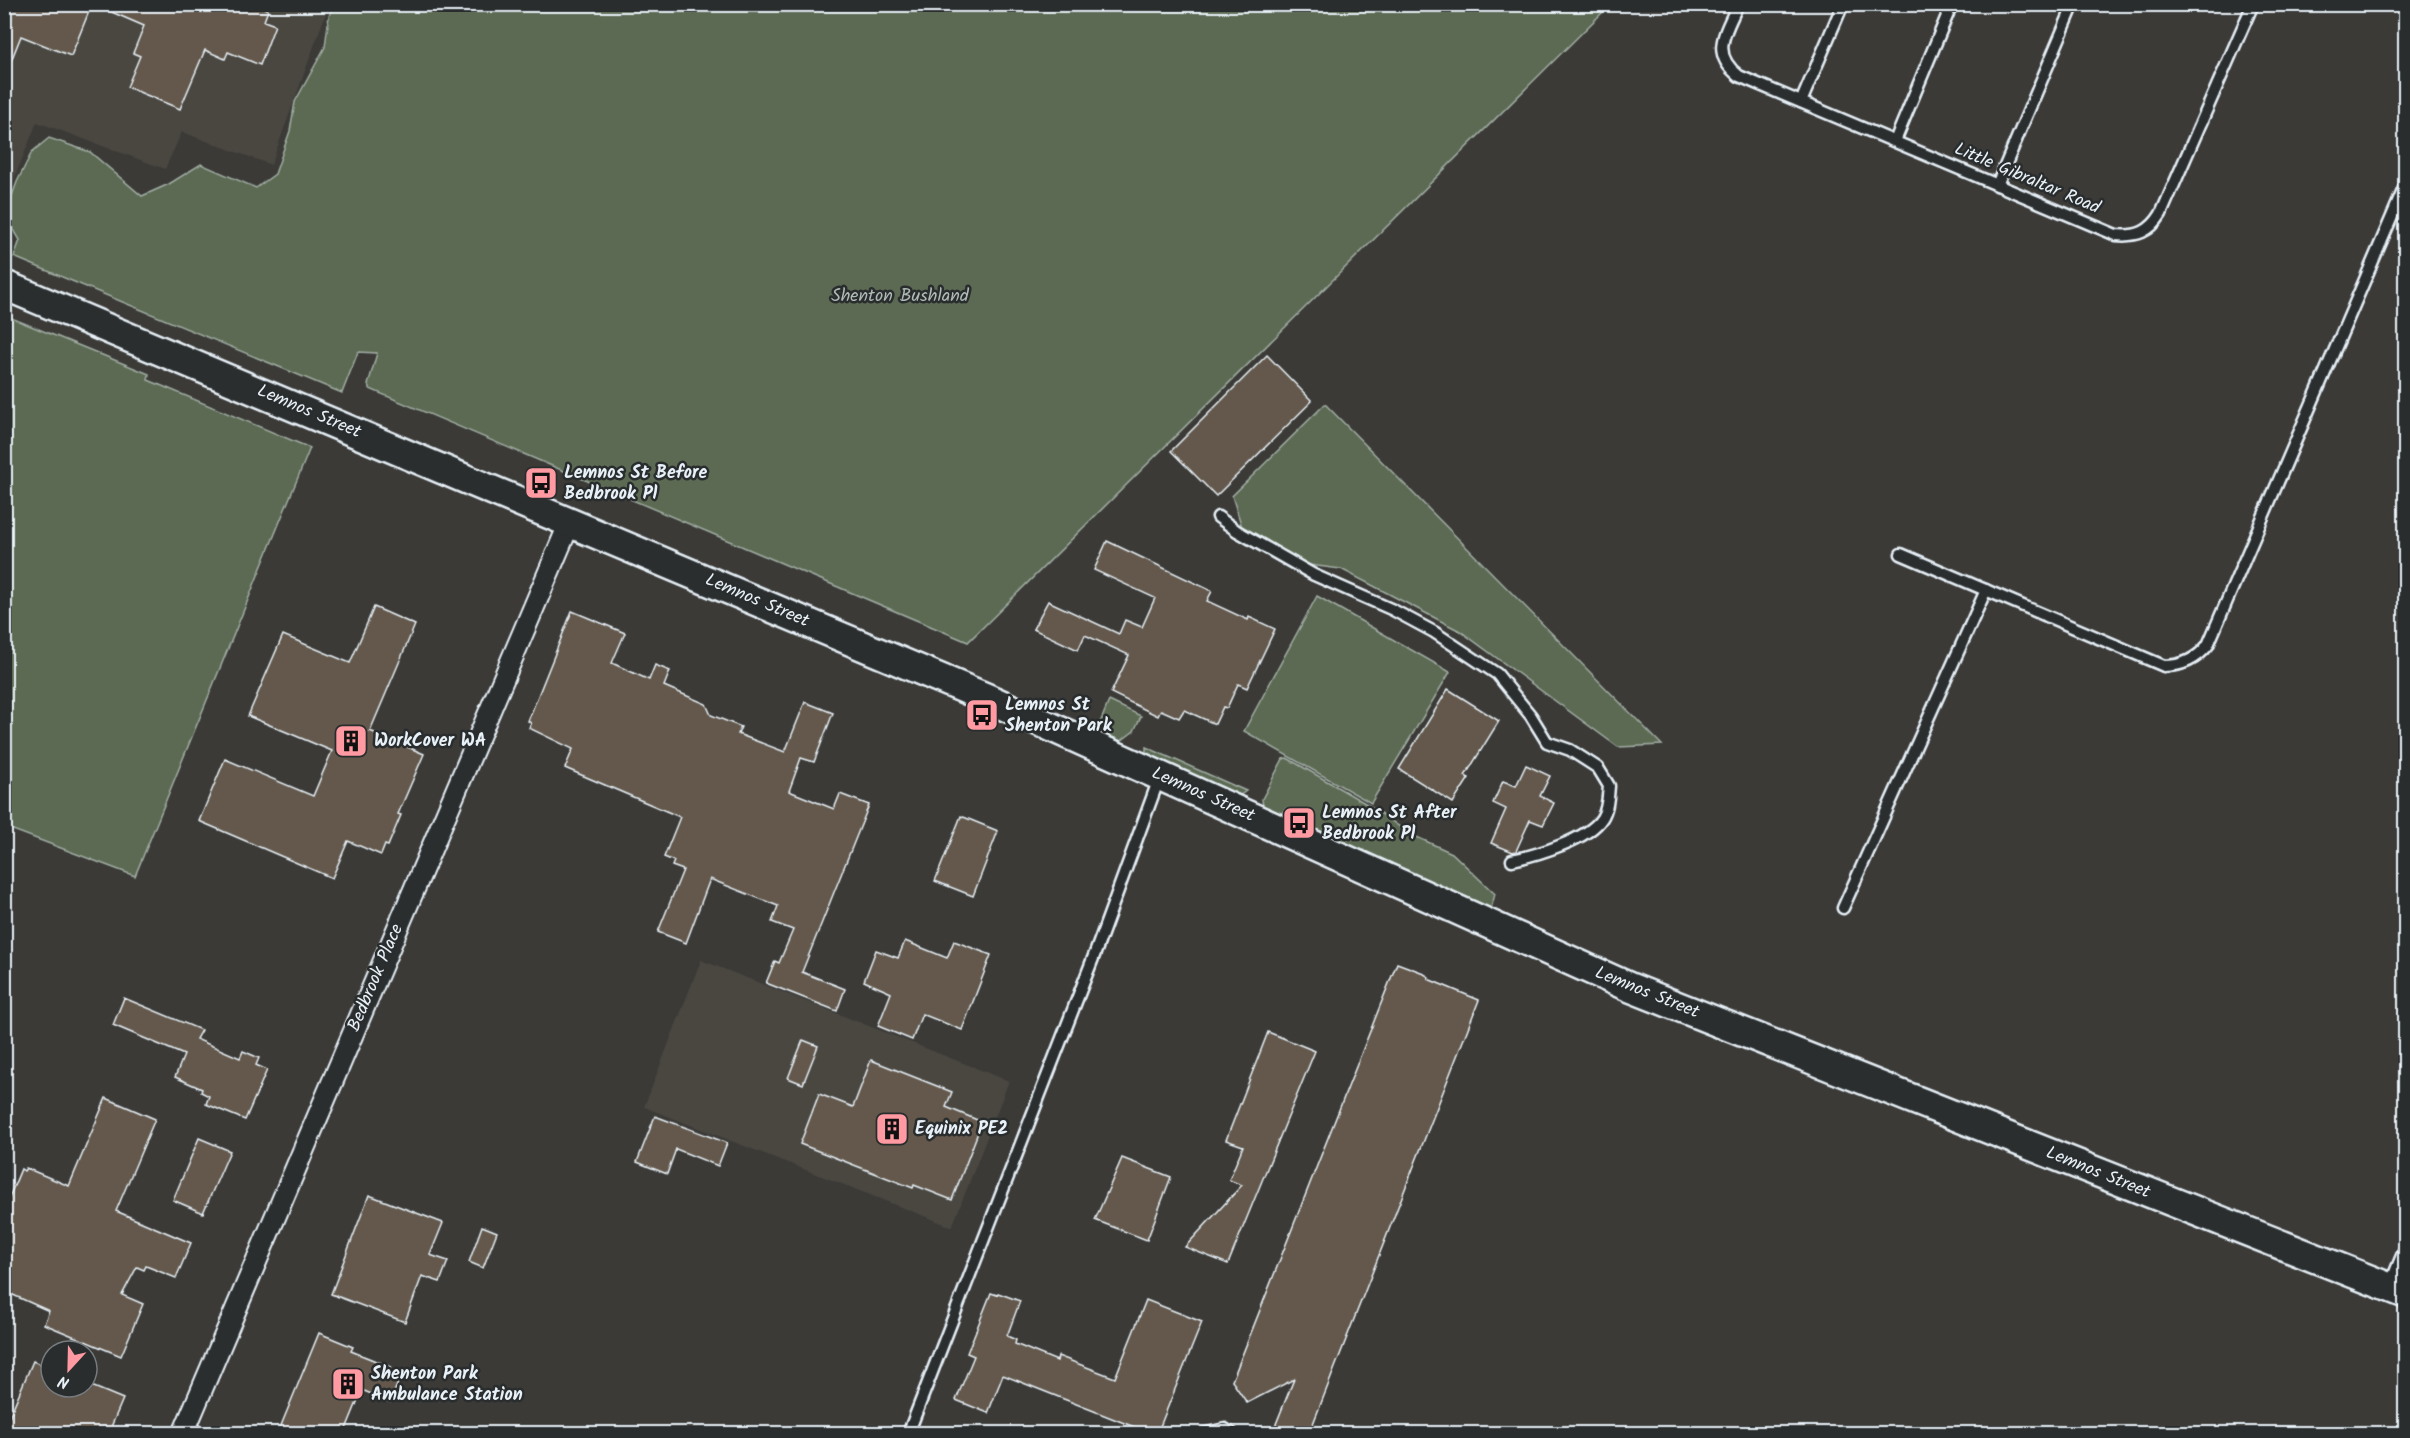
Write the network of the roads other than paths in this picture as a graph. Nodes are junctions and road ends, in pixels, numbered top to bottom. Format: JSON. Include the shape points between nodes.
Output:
{"nodes":[{"id":1,"x":1738,"y":4,"type":"edge"},
{"id":2,"x":1843,"y":4,"type":"edge"},
{"id":3,"x":1952,"y":4,"type":"edge"},
{"id":4,"x":2074,"y":4,"type":"edge"},
{"id":5,"x":2253,"y":4,"type":"edge"},
{"id":6,"x":1801,"y":102,"type":"junction"},
{"id":7,"x":1895,"y":141,"type":"junction"},
{"id":8,"x":2406,"y":183,"type":"edge"},
{"id":9,"x":1997,"y":185,"type":"junction"},
{"id":10,"x":4,"y":285,"type":"edge"},
{"id":11,"x":1218,"y":517,"type":"dead end"},
{"id":12,"x":570,"y":522,"type":"junction"},
{"id":13,"x":1901,"y":554,"type":"dead end"},
{"id":14,"x":1986,"y":590,"type":"junction"},
{"id":15,"x":1160,"y":776,"type":"junction"},
{"id":16,"x":1512,"y":860,"type":"dead end"},
{"id":17,"x":1843,"y":908,"type":"dead end"},
{"id":18,"x":2406,"y":1246,"type":"edge"},
{"id":19,"x":2397,"y":1291,"type":"edge"},
{"id":20,"x":183,"y":1434,"type":"edge"},
{"id":21,"x":908,"y":1434,"type":"edge"},
{"id":22,"x":1203,"y":1434,"type":"edge"},
{"id":23,"x":1233,"y":1434,"type":"edge"}],
"edges":[{"from":1,"to":6,"type":"lane","name":"Little Gibraltar Road","via":[[1721,44],[1726,63],[1748,81]]},
{"from":2,"to":6,"type":"lane"},
{"from":3,"to":7,"type":"lane"},
{"from":4,"to":9,"type":"lane"},
{"from":5,"to":9,"type":"lane","name":"Little Gibraltar Road","via":[[2161,214],[2143,233],[2116,235]]},
{"from":6,"to":7,"type":"lane","name":"Little Gibraltar Road"},
{"from":7,"to":9,"type":"lane","name":"Little Gibraltar Road"},
{"from":8,"to":14,"type":"lane","via":[[2203,651],[2182,663],[2164,666]]},
{"from":10,"to":12,"type":"street","name":"Lemnos Street"},
{"from":11,"to":16,"type":"lane","via":[[1314,575],[1393,610],[1451,643],[1497,674],[1547,742],[1570,750],[1598,768],[1609,786],[1602,819],[1576,839]]},
{"from":12,"to":15,"type":"street","name":"Lemnos Street","via":[[989,699]]},
{"from":12,"to":20,"type":"street","name":"Bedbrook Place"},
{"from":13,"to":14,"type":"lane"},
{"from":14,"to":17,"type":"lane"},
{"from":15,"to":19,"type":"street","name":"Lemnos Street","via":[[1629,987]]},
{"from":15,"to":21,"type":"lane"},
{"from":18,"to":19,"type":"lane"},
{"from":22,"to":23,"type":"lane","via":[[1225,1429]]}]}
